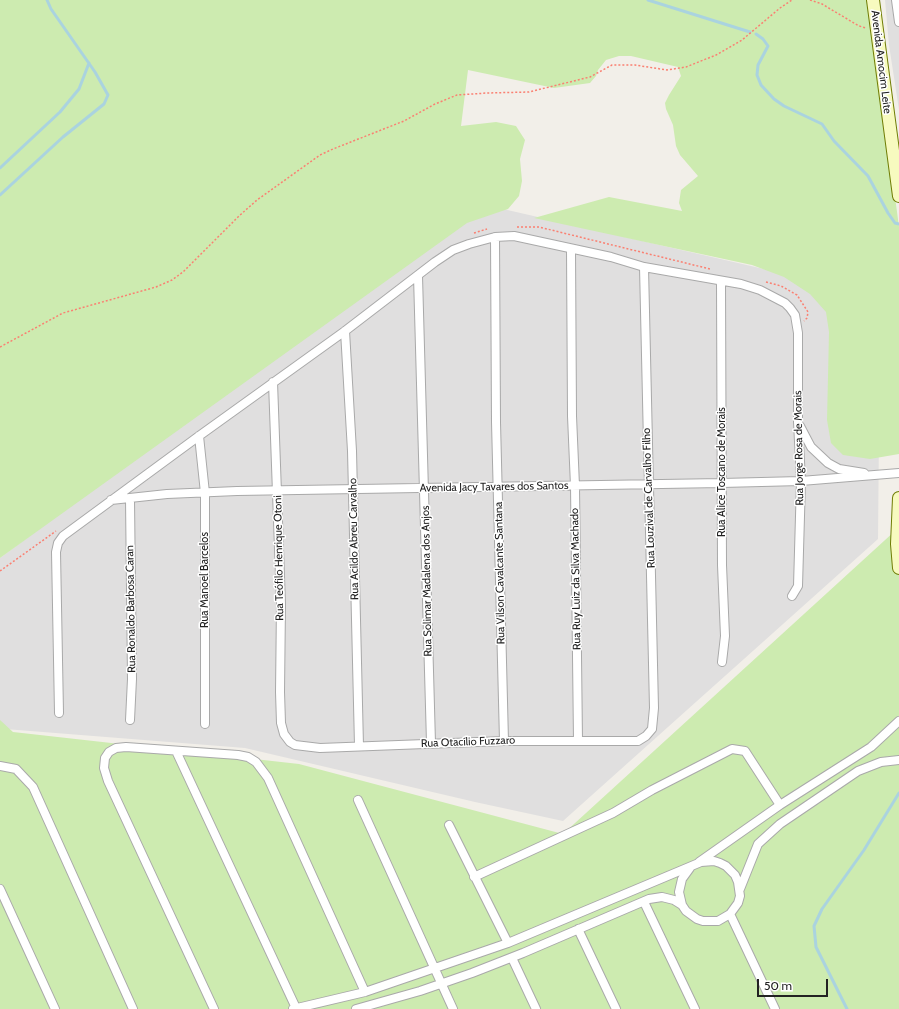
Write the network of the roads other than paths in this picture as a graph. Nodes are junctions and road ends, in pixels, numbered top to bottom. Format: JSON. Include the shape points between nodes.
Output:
{"nodes":[{"id":1,"x":873,"y":0,"type":"edge"},
{"id":2,"x":896,"y":0,"type":"edge"},
{"id":3,"x":899,"y":22,"type":"edge"},
{"id":4,"x":899,"y":196,"type":"edge"},
{"id":5,"x":495,"y":237,"type":"junction"},
{"id":6,"x":571,"y":249,"type":"junction"},
{"id":7,"x":644,"y":267,"type":"junction"},
{"id":8,"x":418,"y":276,"type":"junction"},
{"id":9,"x":721,"y":282,"type":"junction"},
{"id":10,"x":345,"y":331,"type":"junction"},
{"id":11,"x":273,"y":382,"type":"junction"},
{"id":12,"x":798,"y":422,"type":"junction"},
{"id":13,"x":199,"y":436,"type":"junction"},
{"id":14,"x":899,"y":473,"type":"edge"},
{"id":15,"x":878,"y":475,"type":"junction"},
{"id":16,"x":801,"y":481,"type":"junction"},
{"id":17,"x":722,"y":483,"type":"junction"},
{"id":18,"x":647,"y":484,"type":"junction"},
{"id":19,"x":575,"y":486,"type":"junction"},
{"id":20,"x":425,"y":487,"type":"junction"},
{"id":21,"x":499,"y":487,"type":"junction"},
{"id":22,"x":353,"y":490,"type":"junction"},
{"id":23,"x":278,"y":491,"type":"junction"},
{"id":24,"x":205,"y":493,"type":"junction"},
{"id":25,"x":130,"y":498,"type":"junction"},
{"id":26,"x":899,"y":498,"type":"edge"},
{"id":27,"x":110,"y":500,"type":"junction"},
{"id":28,"x":899,"y":568,"type":"edge"},
{"id":29,"x":792,"y":596,"type":"dead end"},
{"id":30,"x":722,"y":662,"type":"dead end"},
{"id":31,"x":59,"y":713,"type":"dead end"},
{"id":32,"x":130,"y":720,"type":"dead end"},
{"id":33,"x":899,"y":721,"type":"edge"},
{"id":34,"x":205,"y":724,"type":"dead end"},
{"id":35,"x":652,"y":730,"type":"joint"},
{"id":36,"x":284,"y":734,"type":"joint"},
{"id":37,"x":504,"y":741,"type":"junction"},
{"id":38,"x":578,"y":741,"type":"junction"},
{"id":39,"x":431,"y":743,"type":"junction"},
{"id":40,"x":359,"y":746,"type":"junction"},
{"id":41,"x":176,"y":751,"type":"junction"},
{"id":42,"x":899,"y":760,"type":"edge"},
{"id":43,"x":0,"y":766,"type":"edge"},
{"id":44,"x":358,"y":800,"type":"dead end"},
{"id":45,"x":780,"y":805,"type":"junction"},
{"id":46,"x":449,"y":825,"type":"dead end"},
{"id":47,"x":692,"y":867,"type":"junction"},
{"id":48,"x":474,"y":877,"type":"junction"},
{"id":49,"x":0,"y":889,"type":"edge"},
{"id":50,"x":740,"y":889,"type":"junction"},
{"id":51,"x":644,"y":902,"type":"junction"},
{"id":52,"x":682,"y":905,"type":"junction"},
{"id":53,"x":730,"y":914,"type":"junction"},
{"id":54,"x":578,"y":929,"type":"junction"},
{"id":55,"x":508,"y":944,"type":"junction"},
{"id":56,"x":512,"y":958,"type":"junction"},
{"id":57,"x":434,"y":969,"type":"junction"},
{"id":58,"x":441,"y":984,"type":"junction"},
{"id":59,"x":365,"y":992,"type":"junction"},
{"id":60,"x":375,"y":1006,"type":"edge"},
{"id":61,"x":55,"y":1009,"type":"edge"},
{"id":62,"x":133,"y":1009,"type":"edge"},
{"id":63,"x":214,"y":1009,"type":"edge"},
{"id":64,"x":295,"y":1009,"type":"edge"},
{"id":65,"x":356,"y":1009,"type":"edge"},
{"id":66,"x":453,"y":1009,"type":"edge"},
{"id":67,"x":536,"y":1009,"type":"edge"},
{"id":68,"x":616,"y":1009,"type":"edge"},
{"id":69,"x":695,"y":1009,"type":"edge"},
{"id":70,"x":775,"y":1009,"type":"edge"}],
"edges":[{"from":1,"to":4,"type":"street","name":"Avenida Amocim Leite"},
{"from":2,"to":3,"type":"street"},
{"from":5,"to":6,"type":"street","via":[[514,236]]},
{"from":5,"to":8,"type":"street","via":[[453,250]]},
{"from":5,"to":21,"type":"street","name":"Rua Vilson Cavalcante Santana"},
{"from":6,"to":7,"type":"street"},
{"from":6,"to":19,"type":"street","name":"Rua Ruy Luiz da Silva Machado"},
{"from":7,"to":9,"type":"street"},
{"from":7,"to":18,"type":"street","name":"Rua Louzival de Carvalho Filho"},
{"from":8,"to":10,"type":"street"},
{"from":8,"to":20,"type":"street","name":"Rua Solimar Madalena dos Anjos"},
{"from":9,"to":12,"type":"street","name":"Rua Jorge Rosa de Morais","via":[[741,284],[760,290],[784,303],[795,315]]},
{"from":9,"to":17,"type":"street","name":"Rua Alice Toscano de Morais"},
{"from":10,"to":11,"type":"street"},
{"from":10,"to":22,"type":"street","name":"Rua Acildo Abreu Carvalho"},
{"from":11,"to":13,"type":"street"},
{"from":11,"to":23,"type":"street","name":"Rua Teófilo Henrique Otoni"},
{"from":12,"to":15,"type":"street","name":"Avenida Jacy Tavares dos Santos","via":[[811,447],[828,463],[839,469]]},
{"from":12,"to":16,"type":"street","name":"Rua Jorge Rosa de Morais"},
{"from":13,"to":24,"type":"street","name":"Rua Manoel Barcelos"},
{"from":13,"to":27,"type":"street"},
{"from":14,"to":15,"type":"street","name":"Avenida Jacy Tavares dos Santos"},
{"from":15,"to":16,"type":"street","name":"Avenida Jacy Tavares dos Santos"},
{"from":16,"to":17,"type":"street","name":"Avenida Jacy Tavares dos Santos"},
{"from":16,"to":29,"type":"street","name":"Rua Jorge Rosa de Morais","via":[[798,586]]},
{"from":17,"to":18,"type":"street","name":"Avenida Jacy Tavares dos Santos"},
{"from":17,"to":30,"type":"street","name":"Rua Alice Toscano de Morais","via":[[725,636]]},
{"from":18,"to":19,"type":"street","name":"Avenida Jacy Tavares dos Santos"},
{"from":18,"to":35,"type":"street","name":"Rua Louzival de Carvalho Filho","via":[[654,708]]},
{"from":19,"to":21,"type":"street","name":"Avenida Jacy Tavares dos Santos"},
{"from":19,"to":38,"type":"street","name":"Rua Ruy Luiz da Silva Machado"},
{"from":20,"to":21,"type":"street","name":"Avenida Jacy Tavares dos Santos"},
{"from":20,"to":22,"type":"street","name":"Avenida Jacy Tavares dos Santos"},
{"from":20,"to":39,"type":"street","name":"Rua Solimar Madalena dos Anjos"},
{"from":21,"to":37,"type":"street","name":"Rua Vilson Cavalcante Santana"},
{"from":22,"to":23,"type":"street","name":"Avenida Jacy Tavares dos Santos"},
{"from":22,"to":40,"type":"street","name":"Rua Acildo Abreu Carvalho"},
{"from":23,"to":24,"type":"street","name":"Avenida Jacy Tavares dos Santos"},
{"from":23,"to":36,"type":"street","name":"Rua Teófilo Henrique Otoni","via":[[280,692]]},
{"from":24,"to":25,"type":"street","name":"Avenida Jacy Tavares dos Santos"},
{"from":24,"to":34,"type":"street","name":"Rua Manoel Barcelos"},
{"from":25,"to":27,"type":"street","name":"Avenida Jacy Tavares dos Santos"},
{"from":25,"to":32,"type":"street","name":"Rua Ronaldo Barbosa Caran"},
{"from":26,"to":28,"type":"street"},
{"from":27,"to":31,"type":"street","via":[[63,536],[58,543]]},
{"from":33,"to":45,"type":"street","via":[[871,747]]},
{"from":35,"to":38,"type":"street","name":"Rua Otacílio Fuzzaro","via":[[638,741]]},
{"from":36,"to":40,"type":"street","name":"Rua Otacílio Fuzzaro","via":[[295,746]]},
{"from":37,"to":38,"type":"street","name":"Rua Otacílio Fuzzaro"},
{"from":37,"to":39,"type":"street","name":"Rua Otacílio Fuzzaro"},
{"from":39,"to":40,"type":"street","name":"Rua Otacílio Fuzzaro"},
{"from":41,"to":59,"type":"street","via":[[248,757],[263,769]]},
{"from":41,"to":63,"type":"street","via":[[116,748],[105,758],[104,768]]},
{"from":41,"to":64,"type":"street"},
{"from":42,"to":50,"type":"street","via":[[880,762],[858,771],[780,824],[758,844]]},
{"from":43,"to":62,"type":"street","via":[[16,769],[33,787]]},
{"from":44,"to":57,"type":"street"},
{"from":45,"to":47,"type":"street"},
{"from":45,"to":48,"type":"street","via":[[745,751],[732,749],[613,813]]},
{"from":46,"to":48,"type":"street"},
{"from":47,"to":50,"type":"street","via":[[714,861],[726,866],[735,876]]},
{"from":47,"to":52,"type":"street","via":[[682,879],[680,886]]},
{"from":47,"to":55,"type":"street"},
{"from":48,"to":55,"type":"street"},
{"from":49,"to":61,"type":"street"},
{"from":50,"to":53,"type":"street","via":[[738,903]]},
{"from":51,"to":52,"type":"street","via":[[662,897]]},
{"from":51,"to":54,"type":"street"},
{"from":51,"to":69,"type":"street"},
{"from":52,"to":53,"type":"street","via":[[691,916],[704,921],[718,921]]},
{"from":53,"to":70,"type":"street"},
{"from":54,"to":56,"type":"street"},
{"from":54,"to":68,"type":"street"},
{"from":55,"to":57,"type":"street"},
{"from":56,"to":58,"type":"street"},
{"from":56,"to":67,"type":"street"},
{"from":57,"to":58,"type":"street"},
{"from":57,"to":59,"type":"street"},
{"from":58,"to":60,"type":"street"},
{"from":58,"to":66,"type":"street"},
{"from":59,"to":64,"type":"street"},
{"from":60,"to":65,"type":"street"}]}
